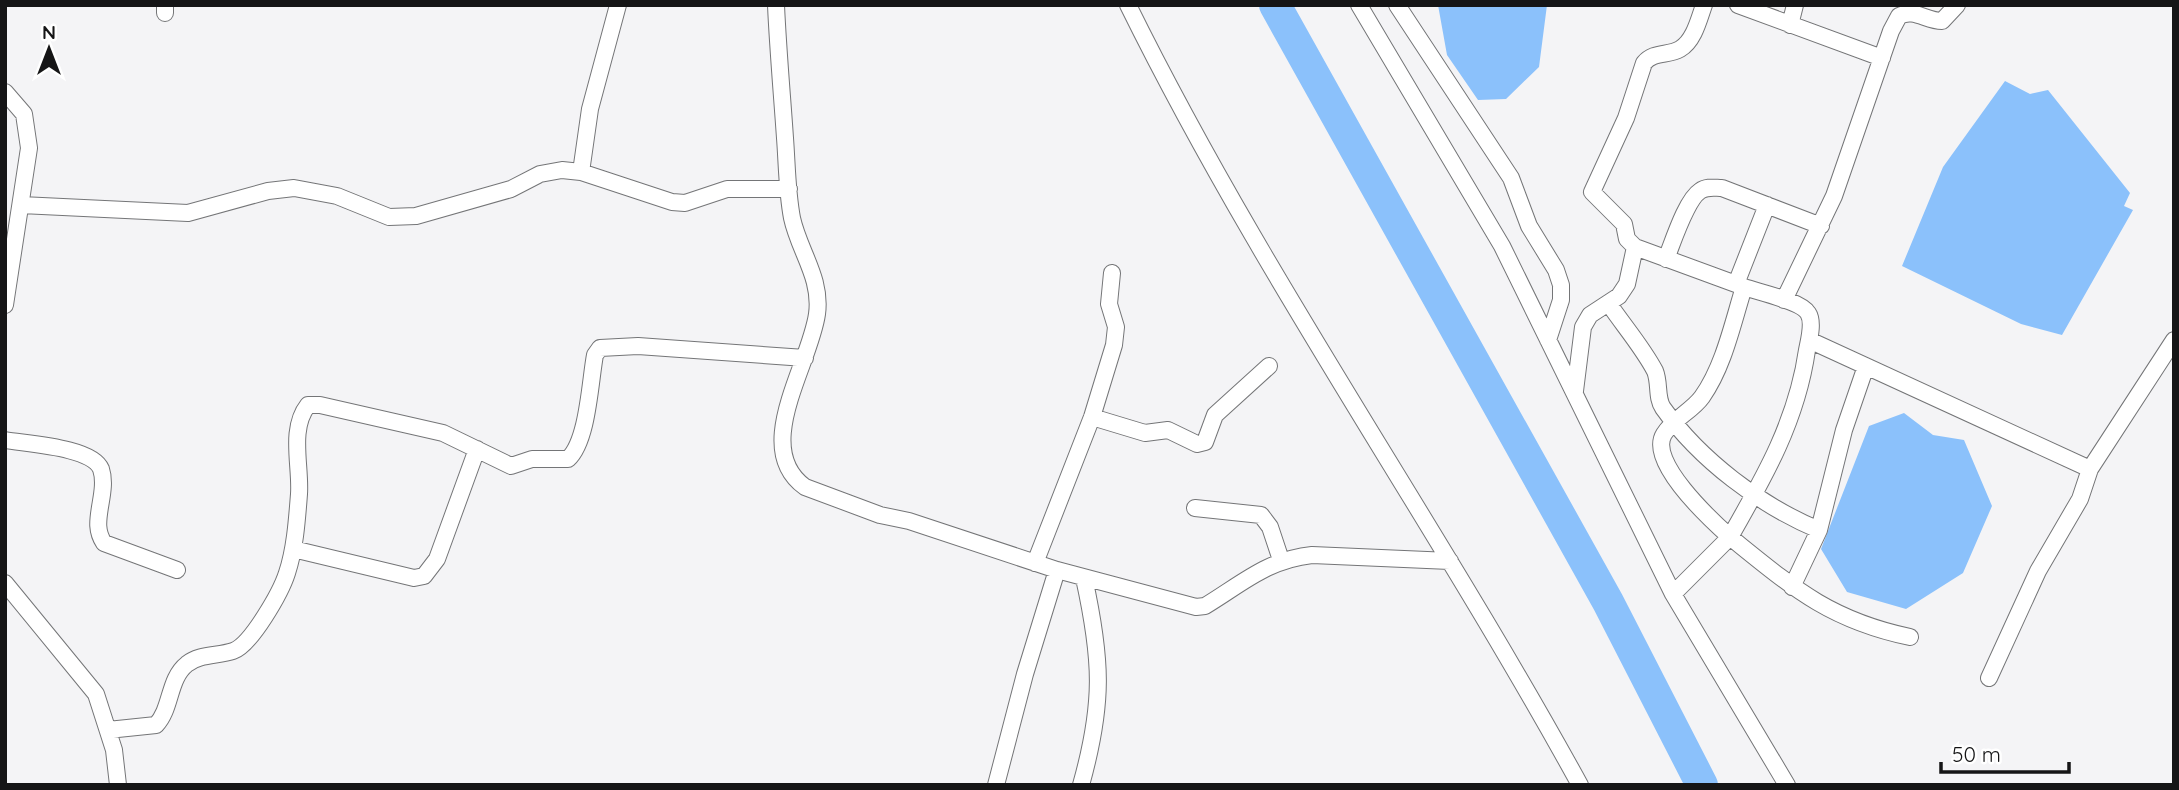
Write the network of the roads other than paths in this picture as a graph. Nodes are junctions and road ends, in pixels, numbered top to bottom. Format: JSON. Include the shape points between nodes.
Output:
{"nodes":[{"id":1,"x":618,"y":5,"type":"edge"},
{"id":2,"x":776,"y":5,"type":"edge"},
{"id":3,"x":1128,"y":5,"type":"edge"},
{"id":4,"x":1359,"y":5,"type":"edge"},
{"id":5,"x":1397,"y":5,"type":"edge"},
{"id":6,"x":1704,"y":5,"type":"edge"},
{"id":7,"x":1738,"y":5,"type":"edge"},
{"id":8,"x":1795,"y":5,"type":"edge"},
{"id":9,"x":1957,"y":5,"type":"edge"},
{"id":10,"x":1901,"y":9,"type":"edge"},
{"id":11,"x":1790,"y":25,"type":"junction"},
{"id":12,"x":1882,"y":58,"type":"junction"},
{"id":13,"x":5,"y":92,"type":"edge"},
{"id":14,"x":581,"y":172,"type":"junction"},
{"id":15,"x":789,"y":189,"type":"junction"},
{"id":16,"x":21,"y":205,"type":"junction"},
{"id":17,"x":1767,"y":205,"type":"junction"},
{"id":18,"x":1821,"y":226,"type":"junction"},
{"id":19,"x":1635,"y":247,"type":"junction"},
{"id":20,"x":1666,"y":259,"type":"junction"},
{"id":21,"x":1112,"y":273,"type":"dead end"},
{"id":22,"x":1740,"y":286,"type":"junction"},
{"id":23,"x":6,"y":294,"type":"edge"},
{"id":24,"x":1784,"y":300,"type":"junction"},
{"id":25,"x":1609,"y":304,"type":"junction"},
{"id":26,"x":1548,"y":340,"type":"junction"},
{"id":27,"x":1809,"y":340,"type":"junction"},
{"id":28,"x":2174,"y":340,"type":"edge"},
{"id":29,"x":805,"y":358,"type":"junction"},
{"id":30,"x":1269,"y":366,"type":"dead end"},
{"id":31,"x":1866,"y":366,"type":"junction"},
{"id":32,"x":1574,"y":393,"type":"junction"},
{"id":33,"x":1091,"y":417,"type":"junction"},
{"id":34,"x":1676,"y":422,"type":"junction"},
{"id":35,"x":5,"y":440,"type":"edge"},
{"id":36,"x":477,"y":449,"type":"junction"},
{"id":37,"x":2090,"y":469,"type":"junction"},
{"id":38,"x":1754,"y":496,"type":"junction"},
{"id":39,"x":1195,"y":508,"type":"dead end"},
{"id":40,"x":1819,"y":530,"type":"junction"},
{"id":41,"x":1730,"y":537,"type":"junction"},
{"id":42,"x":293,"y":549,"type":"junction"},
{"id":43,"x":1281,"y":560,"type":"junction"},
{"id":44,"x":1450,"y":561,"type":"junction"},
{"id":45,"x":1035,"y":563,"type":"junction"},
{"id":46,"x":177,"y":570,"type":"dead end"},
{"id":47,"x":1057,"y":570,"type":"junction"},
{"id":48,"x":1084,"y":578,"type":"junction"},
{"id":49,"x":5,"y":583,"type":"edge"},
{"id":50,"x":1792,"y":587,"type":"junction"},
{"id":51,"x":1673,"y":594,"type":"junction"},
{"id":52,"x":1910,"y":637,"type":"dead end"},
{"id":53,"x":1989,"y":678,"type":"dead end"},
{"id":54,"x":108,"y":730,"type":"junction"},
{"id":55,"x":118,"y":785,"type":"edge"},
{"id":56,"x":996,"y":785,"type":"edge"},
{"id":57,"x":1081,"y":785,"type":"edge"},
{"id":58,"x":1580,"y":785,"type":"edge"},
{"id":59,"x":1787,"y":785,"type":"edge"}],
"edges":[{"from":1,"to":14,"type":"street","via":[[590,110]]},
{"from":2,"to":15,"type":"street"},
{"from":3,"to":44,"type":"street","via":[[1175,101],[1272,271]]},
{"from":4,"to":26,"type":"street","via":[[1502,246]]},
{"from":5,"to":26,"type":"street","via":[[1511,178],[1529,226],[1556,270],[1561,300]]},
{"from":6,"to":19,"type":"street","via":[[1688,43],[1644,62],[1626,118],[1592,187],[1594,196],[1624,224],[1627,239]]},
{"from":7,"to":11,"type":"street"},
{"from":8,"to":11,"type":"street"},
{"from":9,"to":10,"type":"street","via":[[1941,21]]},
{"from":10,"to":12,"type":"street"},
{"from":11,"to":12,"type":"street"},
{"from":12,"to":18,"type":"street"},
{"from":13,"to":16,"type":"street","via":[[24,114],[27,126],[29,148]]},
{"from":14,"to":15,"type":"street","via":[[671,202],[685,203],[727,189]]},
{"from":14,"to":16,"type":"street","via":[[540,174],[511,189],[416,216],[389,217],[337,196],[294,188],[188,213]]},
{"from":15,"to":29,"type":"street","via":[[795,228],[818,296],[818,314]]},
{"from":16,"to":23,"type":"street"},
{"from":17,"to":18,"type":"street"},
{"from":17,"to":20,"type":"street","via":[[1723,188],[1699,191]]},
{"from":17,"to":22,"type":"street"},
{"from":18,"to":24,"type":"street"},
{"from":19,"to":20,"type":"street"},
{"from":19,"to":25,"type":"street","via":[[1627,284]]},
{"from":20,"to":22,"type":"street"},
{"from":21,"to":33,"type":"street","via":[[1109,304],[1116,333]]},
{"from":22,"to":24,"type":"street"},
{"from":22,"to":34,"type":"street","via":[[1720,359],[1703,396]]},
{"from":24,"to":27,"type":"street","via":[[1808,313]]},
{"from":25,"to":32,"type":"street","via":[[1590,315],[1583,327]]},
{"from":25,"to":34,"type":"street","via":[[1655,371],[1662,406]]},
{"from":26,"to":32,"type":"street"},
{"from":27,"to":31,"type":"street"},
{"from":27,"to":38,"type":"street","via":[[1794,414]]},
{"from":28,"to":37,"type":"street"},
{"from":29,"to":36,"type":"street","via":[[638,346],[600,348],[581,438],[568,459],[532,459],[511,466]]},
{"from":29,"to":45,"type":"street","via":[[783,427],[783,456],[795,480],[880,515]]},
{"from":30,"to":33,"type":"street","via":[[1215,415],[1205,442],[1197,444],[1168,430],[1145,433]]},
{"from":31,"to":37,"type":"street"},
{"from":31,"to":40,"type":"street","via":[[1844,430]]},
{"from":32,"to":51,"type":"street"},
{"from":33,"to":45,"type":"street"},
{"from":34,"to":38,"type":"street"},
{"from":34,"to":41,"type":"street","via":[[1664,434],[1661,454],[1693,500]]},
{"from":35,"to":46,"type":"street","via":[[92,458],[102,477],[97,525],[104,543]]},
{"from":36,"to":42,"type":"street","via":[[437,559],[424,576],[414,578]]},
{"from":36,"to":42,"type":"street","via":[[425,428],[308,405],[300,415],[298,429],[299,492]]},
{"from":37,"to":53,"type":"street","via":[[2080,499],[2038,570]]},
{"from":38,"to":40,"type":"street"},
{"from":38,"to":41,"type":"street"},
{"from":39,"to":43,"type":"street","via":[[1261,515]]},
{"from":40,"to":50,"type":"street"},
{"from":41,"to":50,"type":"street"},
{"from":41,"to":51,"type":"street"},
{"from":42,"to":54,"type":"street","via":[[286,575],[246,642],[235,651],[186,665],[176,678],[165,715],[156,725]]},
{"from":43,"to":44,"type":"street","via":[[1312,555]]},
{"from":43,"to":48,"type":"street","via":[[1196,607]]},
{"from":44,"to":58,"type":"street"},
{"from":45,"to":47,"type":"street"},
{"from":47,"to":48,"type":"street"},
{"from":47,"to":56,"type":"street"},
{"from":48,"to":57,"type":"street","via":[[1100,668],[1091,748]]},
{"from":49,"to":54,"type":"street","via":[[96,694]]},
{"from":50,"to":52,"type":"street","via":[[1830,612],[1872,629]]},
{"from":51,"to":59,"type":"street"},
{"from":54,"to":55,"type":"street"}]}
